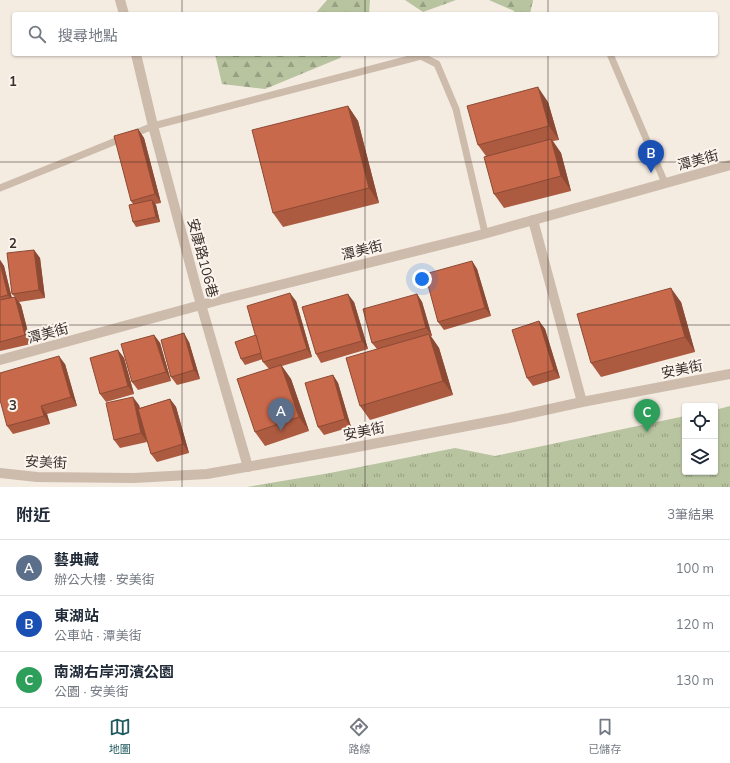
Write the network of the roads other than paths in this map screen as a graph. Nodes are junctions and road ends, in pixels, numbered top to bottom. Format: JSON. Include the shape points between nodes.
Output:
{"nodes":[{"id":1,"x":120,"y":0,"type":"edge"},
{"id":2,"x":123,"y":12,"type":"edge"},
{"id":3,"x":136,"y":56,"type":"edge"},
{"id":4,"x":611,"y":56,"type":"edge"},
{"id":5,"x":153,"y":126,"type":"junction"},
{"id":6,"x":730,"y":165,"type":"edge"},
{"id":7,"x":665,"y":183,"type":"junction"},
{"id":8,"x":0,"y":188,"type":"edge"},
{"id":9,"x":533,"y":220,"type":"junction"},
{"id":10,"x":485,"y":233,"type":"junction"},
{"id":11,"x":201,"y":306,"type":"junction"},
{"id":12,"x":0,"y":360,"type":"edge"},
{"id":13,"x":730,"y":374,"type":"edge"},
{"id":14,"x":582,"y":402,"type":"junction"},
{"id":15,"x":248,"y":467,"type":"junction"},
{"id":16,"x":0,"y":473,"type":"edge"}],
"edges":[{"from":1,"to":2,"type":"street"},
{"from":3,"to":5,"type":"street","name":"安康路106巷"},
{"from":4,"to":7,"type":"lane"},
{"from":5,"to":8,"type":"lane"},
{"from":5,"to":10,"type":"lane","via":[[421,56],[437,64],[456,109]]},
{"from":5,"to":11,"type":"street","name":"安康路106巷"},
{"from":6,"to":7,"type":"street","name":"潭美街"},
{"from":7,"to":9,"type":"street","name":"潭美街"},
{"from":9,"to":10,"type":"street","name":"潭美街"},
{"from":9,"to":14,"type":"street"},
{"from":10,"to":11,"type":"street","name":"潭美街"},
{"from":11,"to":12,"type":"street","name":"潭美街"},
{"from":11,"to":15,"type":"street","name":"安康路106巷"},
{"from":13,"to":14,"type":"street","name":"安美街"},
{"from":14,"to":15,"type":"street","name":"安美街"},
{"from":15,"to":16,"type":"street","name":"安美街","via":[[207,474],[134,478],[37,477]]}]}
